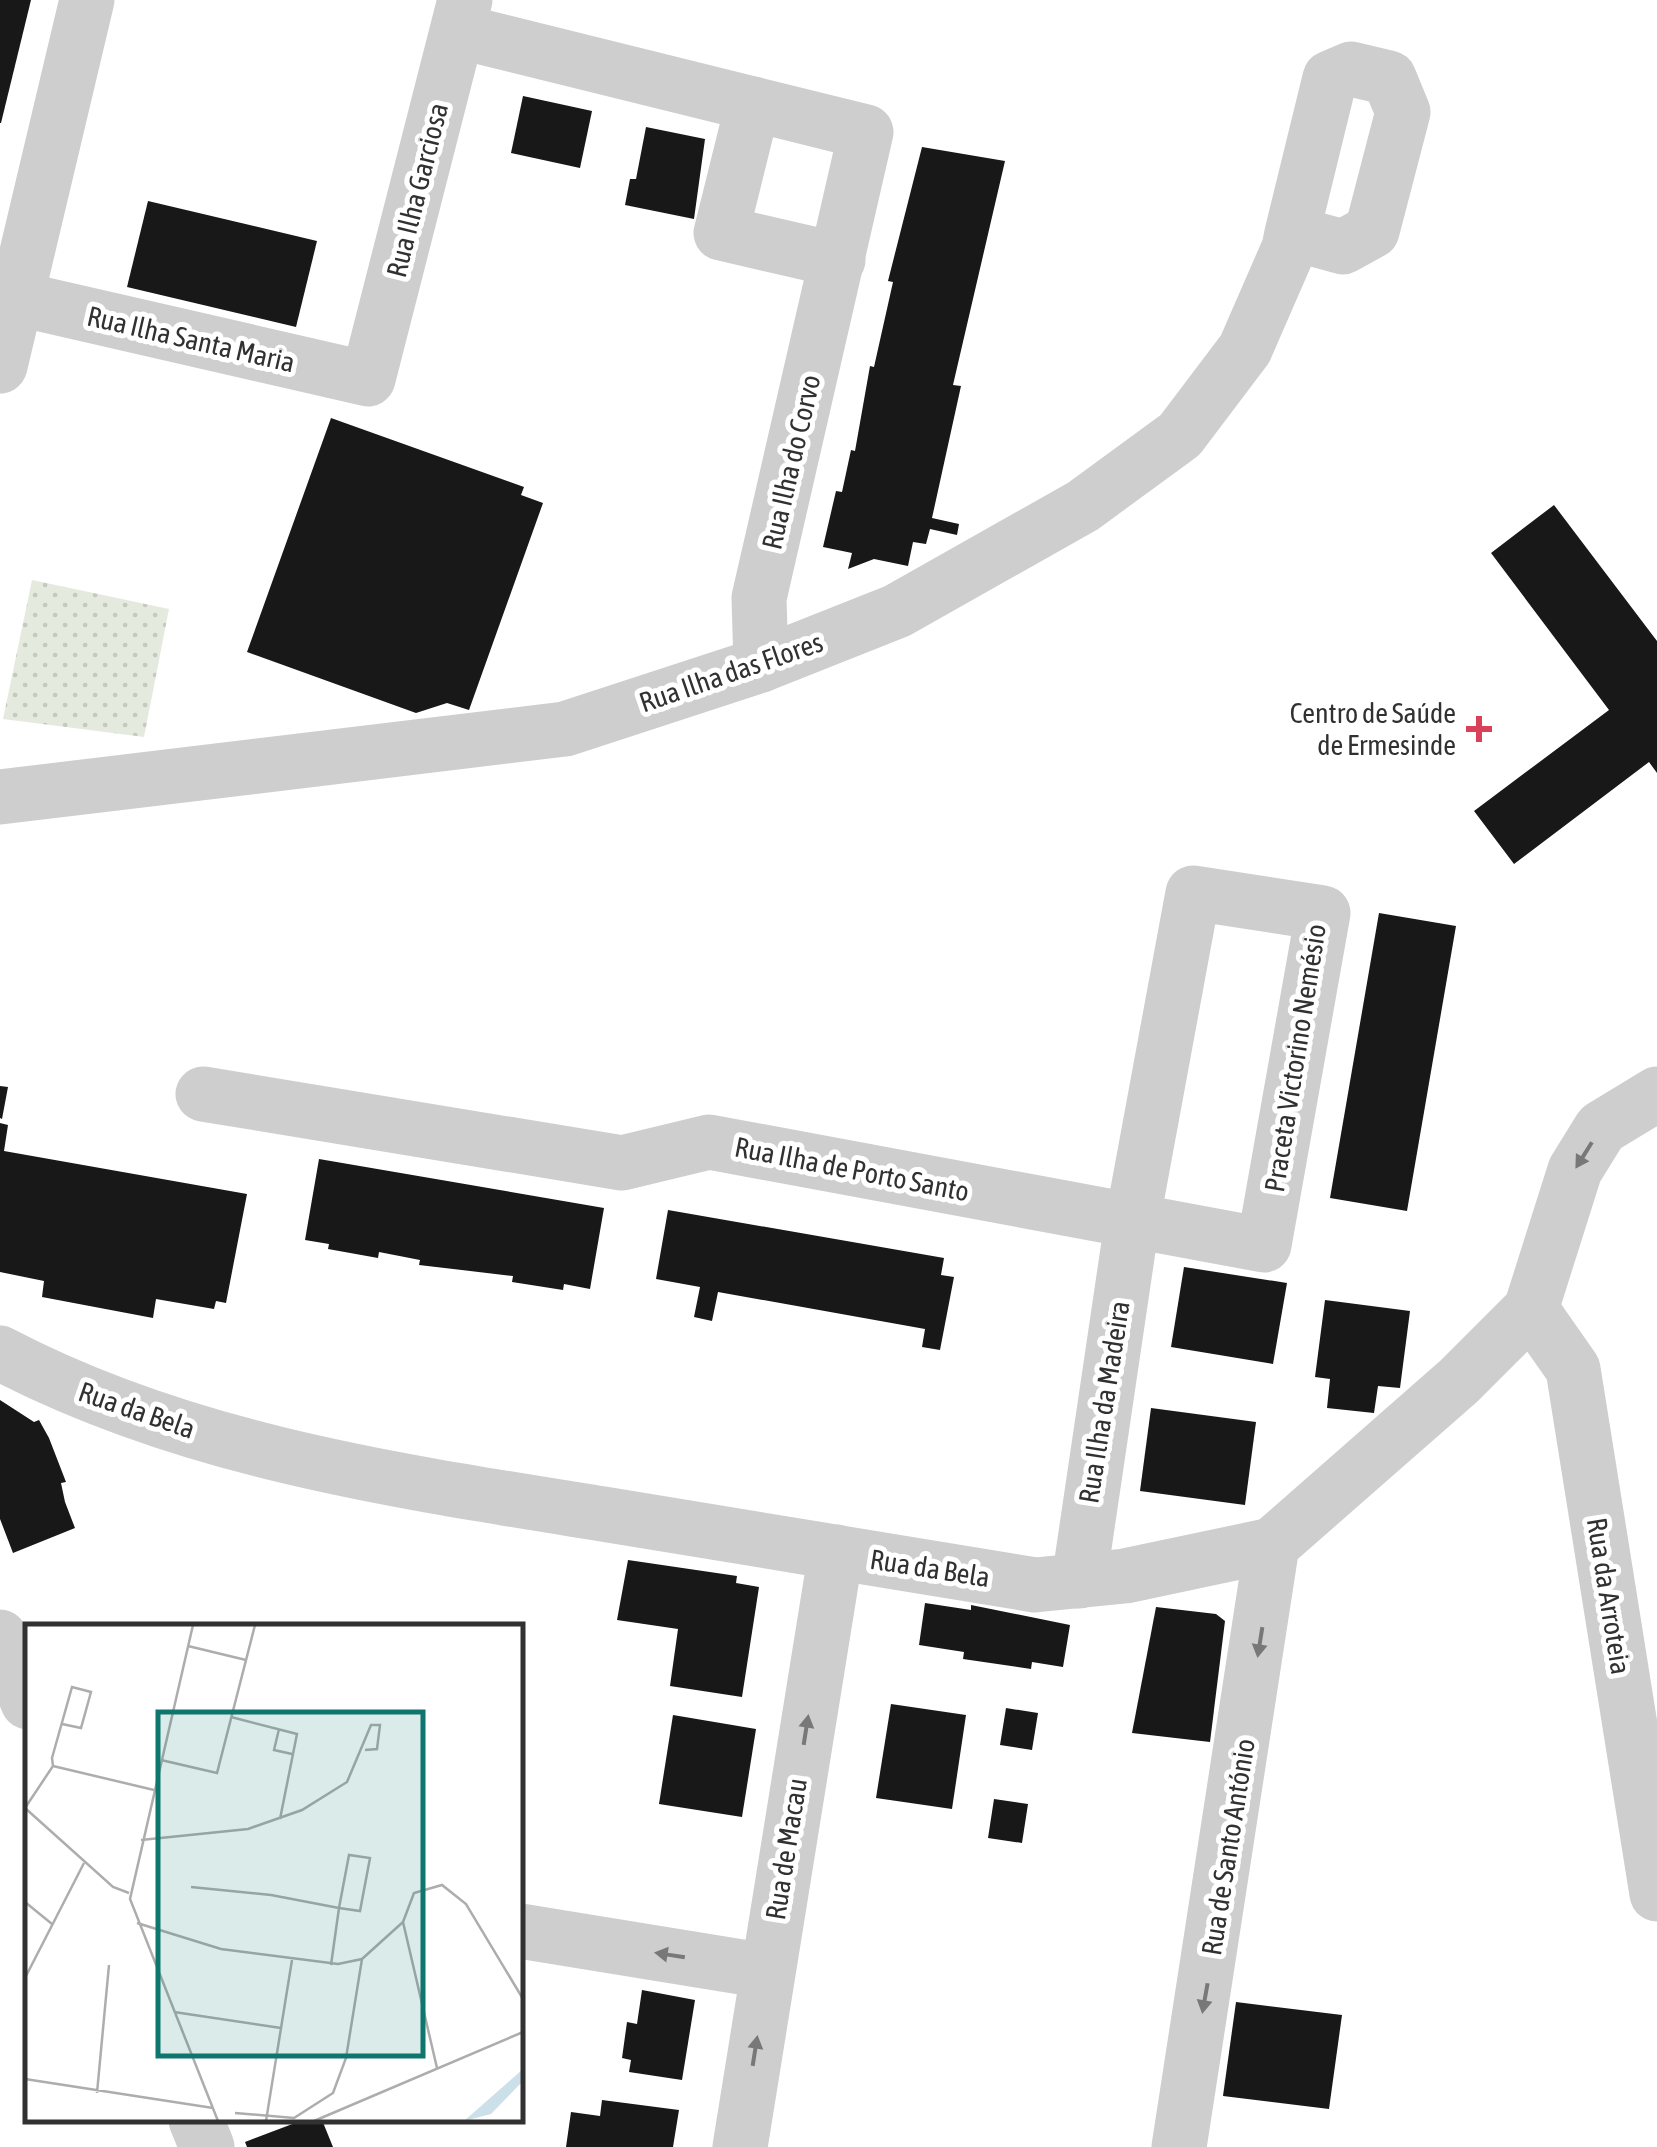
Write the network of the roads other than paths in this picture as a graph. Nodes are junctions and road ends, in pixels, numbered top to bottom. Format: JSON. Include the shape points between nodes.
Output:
{"nodes":[{"id":1,"x":86,"y":0,"type":"edge"},
{"id":2,"x":462,"y":15,"type":"edge"},
{"id":3,"x":753,"y":104,"type":"junction"},
{"id":4,"x":1292,"y":233,"type":"dead end"},
{"id":5,"x":838,"y":260,"type":"junction"},
{"id":6,"x":15,"y":298,"type":"junction"},
{"id":7,"x":0,"y":366,"type":"edge"},
{"id":8,"x":368,"y":379,"type":"joint"},
{"id":9,"x":762,"y":664,"type":"junction"},
{"id":10,"x":0,"y":798,"type":"edge"},
{"id":11,"x":204,"y":1094,"type":"dead end"},
{"id":12,"x":1657,"y":1094,"type":"edge"},
{"id":13,"x":1132,"y":1222,"type":"junction"},
{"id":14,"x":1264,"y":1245,"type":"joint"},
{"id":15,"x":1531,"y":1309,"type":"junction"},
{"id":16,"x":0,"y":1353,"type":"edge"},
{"id":17,"x":1272,"y":1545,"type":"junction"},
{"id":18,"x":836,"y":1552,"type":"junction"},
{"id":19,"x":1079,"y":1581,"type":"junction"},
{"id":20,"x":0,"y":1637,"type":"edge"},
{"id":21,"x":25,"y":1695,"type":"edge"},
{"id":22,"x":1657,"y":1894,"type":"edge"},
{"id":23,"x":522,"y":1931,"type":"edge"},
{"id":24,"x":766,"y":1971,"type":"junction"},
{"id":25,"x":197,"y":2122,"type":"edge"},
{"id":26,"x":207,"y":2147,"type":"edge"},
{"id":27,"x":740,"y":2147,"type":"edge"},
{"id":28,"x":1179,"y":2147,"type":"edge"}],
"edges":[{"from":1,"to":6,"type":"street"},
{"from":2,"to":3,"type":"street","name":"Rua Ilha do Corvo"},
{"from":2,"to":8,"type":"street","name":"Rua Ilha Garciosa"},
{"from":3,"to":5,"type":"street","name":"Rua Ilha do Corvo","via":[[866,132]]},
{"from":3,"to":5,"type":"street","via":[[721,233]]},
{"from":4,"to":9,"type":"street","name":"Rua Ilha das Flores","via":[[1245,349],[1180,435],[1084,506],[897,611]]},
{"from":5,"to":9,"type":"street","name":"Rua Ilha do Corvo","via":[[759,598]]},
{"from":6,"to":7,"type":"street"},
{"from":6,"to":8,"type":"street","name":"Rua Ilha Santa Maria"},
{"from":9,"to":10,"type":"street","name":"Rua Ilha das Flores","via":[[565,729]]},
{"from":11,"to":13,"type":"street","name":"Rua Ilha de Porto Santo","via":[[622,1163],[709,1142]]},
{"from":12,"to":15,"type":"street","one_way":true,"via":[[1601,1128],[1575,1170]]},
{"from":13,"to":14,"type":"street","name":"Rua Ilha de Porto Santo"},
{"from":13,"to":14,"type":"street","name":"Praceta Victorino Nemésio","via":[[1192,894],[1323,913]]},
{"from":13,"to":19,"type":"street","name":"Rua Ilha da Madeira"},
{"from":15,"to":17,"type":"street"},
{"from":15,"to":22,"type":"street","name":"Rua da Arroteia","via":[[1572,1369]]},
{"from":16,"to":18,"type":"street","name":"Rua da Bela","via":[[74,1390],[252,1448],[395,1481]]},
{"from":17,"to":19,"type":"street","name":"Rua da Bela"},
{"from":17,"to":28,"type":"street","name":"Rua de Santo António","one_way":true},
{"from":18,"to":19,"type":"street","name":"Rua da Bela","via":[[1035,1585]]},
{"from":24,"to":18,"type":"street","name":"Rua de Macau","one_way":true},
{"from":20,"to":21,"type":"street"},
{"from":24,"to":23,"type":"street","one_way":true},
{"from":27,"to":24,"type":"street","name":"Rua de Macau","one_way":true},
{"from":25,"to":26,"type":"street"}]}
